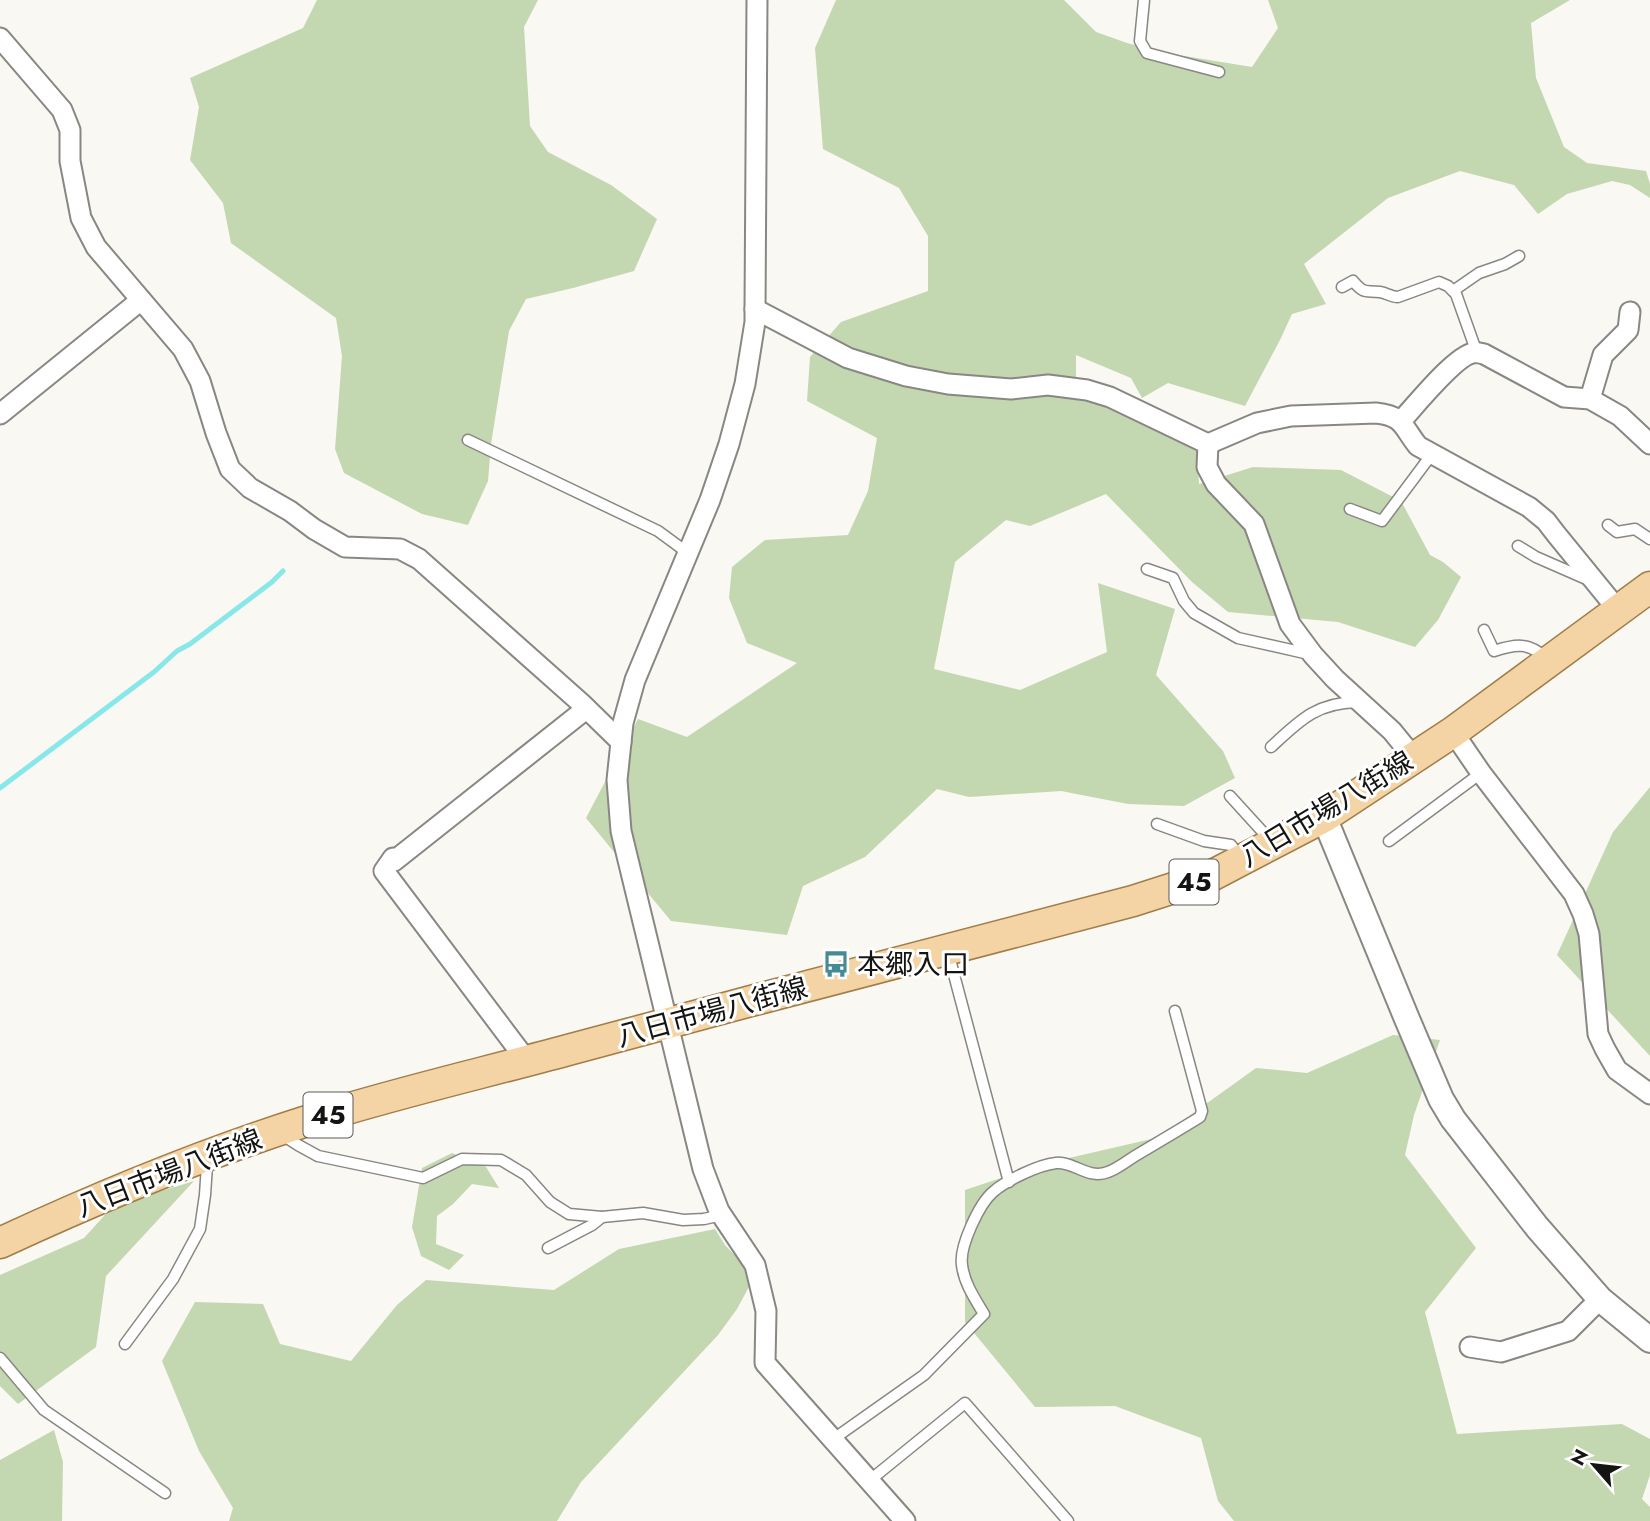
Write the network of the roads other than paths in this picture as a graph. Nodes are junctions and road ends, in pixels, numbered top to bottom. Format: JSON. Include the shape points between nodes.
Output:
{"nodes":[{"id":1,"x":757,"y":0,"type":"edge"},
{"id":2,"x":1144,"y":0,"type":"edge"},
{"id":3,"x":0,"y":38,"type":"edge"},
{"id":4,"x":1219,"y":72,"type":"dead end"},
{"id":5,"x":1519,"y":256,"type":"dead end"},
{"id":6,"x":1342,"y":286,"type":"dead end"},
{"id":7,"x":1453,"y":291,"type":"junction"},
{"id":8,"x":141,"y":300,"type":"junction"},
{"id":9,"x":755,"y":309,"type":"junction"},
{"id":10,"x":1630,"y":312,"type":"dead end"},
{"id":11,"x":1477,"y":353,"type":"junction"},
{"id":12,"x":1590,"y":399,"type":"junction"},
{"id":13,"x":0,"y":414,"type":"edge"},
{"id":14,"x":1401,"y":421,"type":"junction"},
{"id":15,"x":468,"y":440,"type":"dead end"},
{"id":16,"x":1208,"y":444,"type":"junction"},
{"id":17,"x":1650,"y":444,"type":"edge"},
{"id":18,"x":1432,"y":454,"type":"junction"},
{"id":19,"x":1350,"y":509,"type":"dead end"},
{"id":20,"x":1608,"y":525,"type":"dead end"},
{"id":21,"x":1650,"y":538,"type":"edge"},
{"id":22,"x":1518,"y":546,"type":"dead end"},
{"id":23,"x":688,"y":553,"type":"junction"},
{"id":24,"x":1147,"y":569,"type":"dead end"},
{"id":25,"x":1592,"y":580,"type":"junction"},
{"id":26,"x":1650,"y":587,"type":"edge"},
{"id":27,"x":1618,"y":610,"type":"junction"},
{"id":28,"x":1484,"y":631,"type":"dead end"},
{"id":29,"x":1312,"y":655,"type":"junction"},
{"id":30,"x":1549,"y":661,"type":"junction"},
{"id":31,"x":1361,"y":702,"type":"junction"},
{"id":32,"x":586,"y":709,"type":"junction"},
{"id":33,"x":1453,"y":732,"type":"junction"},
{"id":34,"x":621,"y":742,"type":"junction"},
{"id":35,"x":1271,"y":747,"type":"dead end"},
{"id":36,"x":1414,"y":758,"type":"junction"},
{"id":37,"x":1481,"y":773,"type":"junction"},
{"id":38,"x":1230,"y":796,"type":"dead end"},
{"id":39,"x":1324,"y":817,"type":"junction"},
{"id":40,"x":1157,"y":824,"type":"dead end"},
{"id":41,"x":1389,"y":842,"type":"dead end"},
{"id":42,"x":1275,"y":844,"type":"junction"},
{"id":43,"x":1243,"y":860,"type":"junction"},
{"id":44,"x":947,"y":950,"type":"junction"},
{"id":45,"x":1175,"y":1012,"type":"dead end"},
{"id":46,"x":668,"y":1023,"type":"junction"},
{"id":47,"x":527,"y":1061,"type":"junction"},
{"id":48,"x":1650,"y":1094,"type":"edge"},
{"id":49,"x":276,"y":1131,"type":"junction"},
{"id":50,"x":204,"y":1157,"type":"junction"},
{"id":51,"x":1009,"y":1182,"type":"junction"},
{"id":52,"x":722,"y":1215,"type":"junction"},
{"id":53,"x":602,"y":1217,"type":"junction"},
{"id":54,"x":0,"y":1243,"type":"edge"},
{"id":55,"x":548,"y":1248,"type":"dead end"},
{"id":56,"x":1600,"y":1299,"type":"junction"},
{"id":57,"x":1650,"y":1340,"type":"edge"},
{"id":58,"x":125,"y":1344,"type":"dead end"},
{"id":59,"x":1470,"y":1347,"type":"dead end"},
{"id":60,"x":0,"y":1358,"type":"edge"},
{"id":61,"x":832,"y":1440,"type":"junction"},
{"id":62,"x":868,"y":1481,"type":"junction"},
{"id":63,"x":166,"y":1493,"type":"dead end"},
{"id":64,"x":905,"y":1521,"type":"edge"},
{"id":65,"x":1068,"y":1521,"type":"edge"}],
"edges":[{"from":1,"to":9,"type":"street"},
{"from":2,"to":4,"type":"lane","via":[[1140,41],[1147,54]]},
{"from":3,"to":8,"type":"street","via":[[62,110],[70,130],[70,161],[81,218],[96,247]]},
{"from":5,"to":7,"type":"lane","via":[[1479,273]]},
{"from":6,"to":7,"type":"lane","via":[[1353,281],[1369,293],[1392,297],[1439,282]]},
{"from":7,"to":11,"type":"lane"},
{"from":8,"to":13,"type":"street"},
{"from":8,"to":32,"type":"street","via":[[183,349],[200,381],[230,469],[250,488],[345,547],[400,549],[419,559]]},
{"from":9,"to":16,"type":"street","via":[[848,358],[906,376],[961,386],[1011,389],[1048,385],[1087,390]]},
{"from":9,"to":23,"type":"street","via":[[745,384],[729,444]]},
{"from":10,"to":12,"type":"street","via":[[1628,330],[1603,355]]},
{"from":11,"to":12,"type":"street","via":[[1564,397]]},
{"from":11,"to":14,"type":"street","via":[[1460,359]]},
{"from":12,"to":17,"type":"street","via":[[1620,416]]},
{"from":14,"to":16,"type":"street","via":[[1376,412],[1292,416],[1257,423]]},
{"from":14,"to":18,"type":"street","via":[[1418,446]]},
{"from":15,"to":23,"type":"lane","via":[[658,531]]},
{"from":16,"to":29,"type":"street","via":[[1207,467],[1216,484],[1254,524],[1290,624]]},
{"from":18,"to":19,"type":"lane","via":[[1382,521]]},
{"from":18,"to":25,"type":"street","via":[[1529,507],[1546,521]]},
{"from":20,"to":21,"type":"lane","via":[[1618,532],[1635,529]]},
{"from":22,"to":25,"type":"lane"},
{"from":23,"to":34,"type":"street","via":[[635,680]]},
{"from":24,"to":29,"type":"lane","via":[[1173,578],[1194,613],[1238,638]]},
{"from":25,"to":27,"type":"street"},
{"from":26,"to":27,"type":"main road","name":"八日市場八街線","number":"45"},
{"from":27,"to":30,"type":"main road","name":"八日市場八街線","number":"45"},
{"from":28,"to":30,"type":"lane","via":[[1494,651],[1514,645],[1531,647]]},
{"from":29,"to":31,"type":"street"},
{"from":30,"to":33,"type":"main road","name":"八日市場八街線","number":"45"},
{"from":31,"to":35,"type":"lane","via":[[1321,708],[1301,719]]},
{"from":31,"to":36,"type":"street"},
{"from":32,"to":34,"type":"street"},
{"from":32,"to":47,"type":"street","via":[[393,858],[384,872]]},
{"from":33,"to":36,"type":"main road","name":"八日市場八街線","number":"45"},
{"from":33,"to":37,"type":"street"},
{"from":34,"to":46,"type":"street","via":[[617,780],[621,831]]},
{"from":36,"to":39,"type":"main road","name":"八日市場八街線","number":"45"},
{"from":37,"to":41,"type":"lane"},
{"from":37,"to":48,"type":"street","via":[[1574,894],[1590,934],[1598,1034],[1617,1070]]},
{"from":38,"to":42,"type":"lane"},
{"from":39,"to":42,"type":"main road","name":"八日市場八街線","number":"45"},
{"from":39,"to":56,"type":"street","via":[[1441,1099],[1537,1227]]},
{"from":40,"to":43,"type":"lane","via":[[1204,841],[1231,845]]},
{"from":42,"to":43,"type":"main road","name":"八日市場八街線","number":"45"},
{"from":43,"to":44,"type":"main road","name":"八日市場八街線","number":"45","via":[[1176,888]]},
{"from":44,"to":46,"type":"main road","name":"八日市場八街線","number":"45"},
{"from":44,"to":51,"type":"lane"},
{"from":45,"to":51,"type":"lane","via":[[1200,1117],[1107,1173],[1087,1173],[1055,1163]]},
{"from":46,"to":47,"type":"main road","name":"八日市場八街線","number":"45"},
{"from":46,"to":52,"type":"street","via":[[703,1169]]},
{"from":47,"to":49,"type":"main road","name":"八日市場八街線","number":"45"},
{"from":49,"to":50,"type":"main road","name":"八日市場八街線","number":"45"},
{"from":49,"to":53,"type":"lane","via":[[318,1156],[423,1178],[462,1159],[501,1160],[526,1175],[550,1202],[569,1214]]},
{"from":50,"to":54,"type":"main road","name":"八日市場八街線","number":"45"},
{"from":50,"to":58,"type":"lane","via":[[200,1229],[173,1279]]},
{"from":51,"to":61,"type":"lane","via":[[989,1197],[969,1230],[962,1254],[970,1290],[984,1314],[924,1375]]},
{"from":52,"to":53,"type":"lane","via":[[683,1220],[643,1213]]},
{"from":52,"to":61,"type":"street","via":[[755,1265],[766,1311],[765,1363]]},
{"from":53,"to":55,"type":"lane"},
{"from":56,"to":57,"type":"street"},
{"from":56,"to":59,"type":"street","via":[[1568,1331],[1501,1352]]},
{"from":60,"to":63,"type":"lane","via":[[44,1410]]},
{"from":61,"to":62,"type":"street"},
{"from":62,"to":64,"type":"street"},
{"from":62,"to":65,"type":"lane","via":[[965,1403]]}]}
